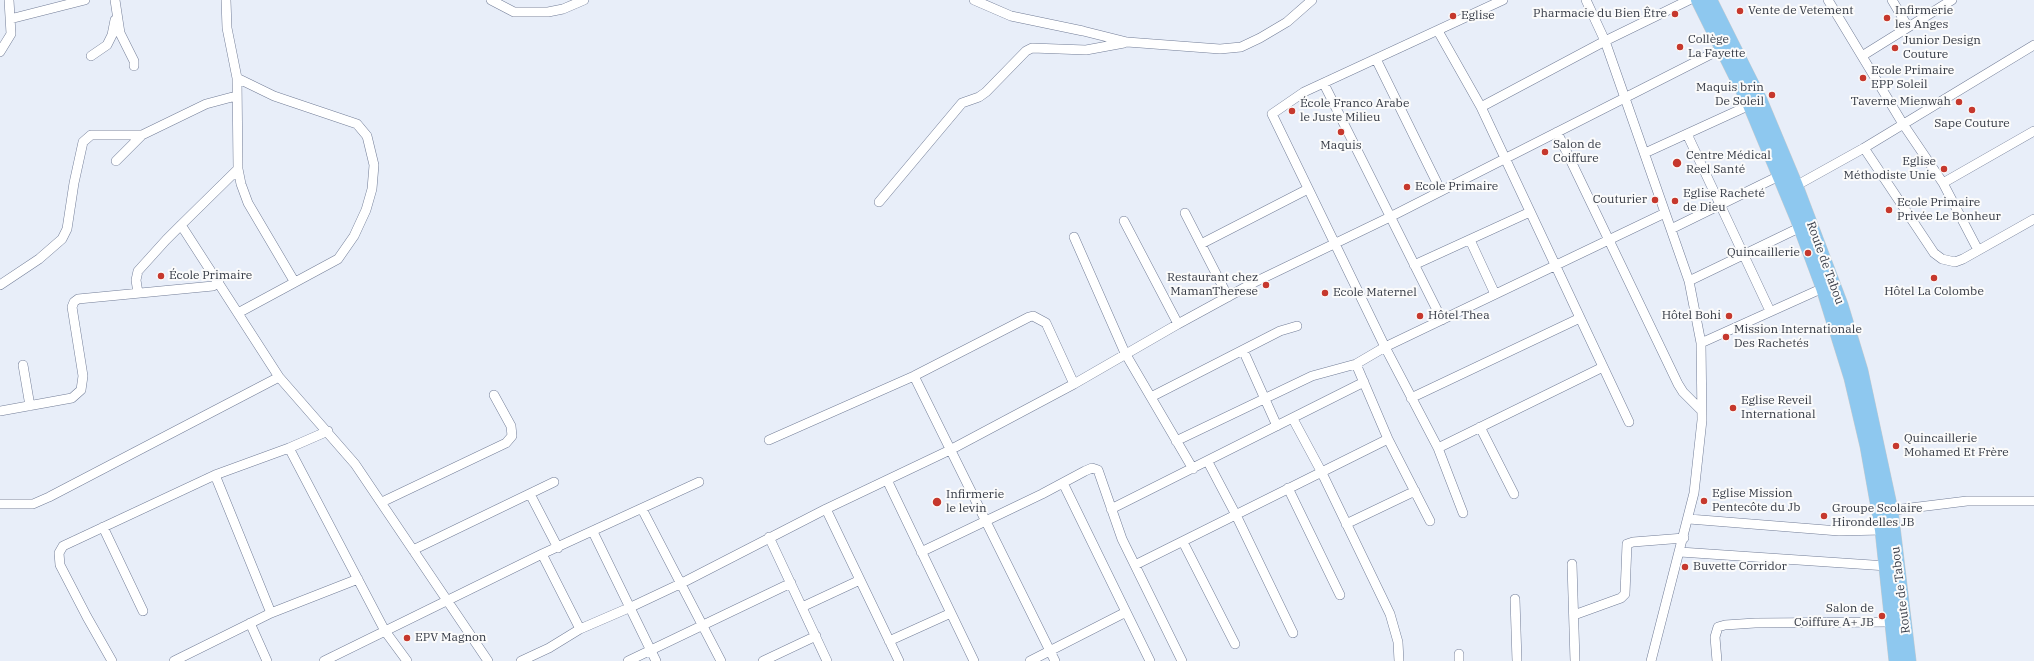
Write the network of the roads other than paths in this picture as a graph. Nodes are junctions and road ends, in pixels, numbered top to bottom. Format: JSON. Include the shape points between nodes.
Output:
{"nodes":[{"id":1,"x":9,"y":0,"type":"edge"},
{"id":2,"x":85,"y":0,"type":"edge"},
{"id":3,"x":115,"y":0,"type":"edge"},
{"id":4,"x":226,"y":0,"type":"edge"},
{"id":5,"x":491,"y":0,"type":"edge"},
{"id":6,"x":584,"y":0,"type":"edge"},
{"id":7,"x":974,"y":0,"type":"edge"},
{"id":8,"x":1312,"y":0,"type":"edge"},
{"id":9,"x":1503,"y":0,"type":"edge"},
{"id":10,"x":1586,"y":0,"type":"edge"},
{"id":11,"x":1688,"y":0,"type":"edge"},
{"id":12,"x":1698,"y":0,"type":"edge"},
{"id":13,"x":1710,"y":0,"type":"edge"},
{"id":14,"x":1828,"y":0,"type":"edge"},
{"id":15,"x":1892,"y":0,"type":"edge"},
{"id":16,"x":1952,"y":0,"type":"edge"},
{"id":17,"x":116,"y":17,"type":"junction"},
{"id":18,"x":10,"y":19,"type":"junction"},
{"id":19,"x":1908,"y":27,"type":"junction"},
{"id":20,"x":1438,"y":31,"type":"junction"},
{"id":21,"x":1605,"y":41,"type":"junction"},
{"id":22,"x":1127,"y":42,"type":"junction"},
{"id":23,"x":2034,"y":45,"type":"edge"},
{"id":24,"x":1723,"y":48,"type":"junction"},
{"id":25,"x":0,"y":52,"type":"edge"},
{"id":26,"x":91,"y":56,"type":"dead end"},
{"id":27,"x":1862,"y":56,"type":"junction"},
{"id":28,"x":1376,"y":59,"type":"junction"},
{"id":29,"x":134,"y":66,"type":"dead end"},
{"id":30,"x":237,"y":78,"type":"junction"},
{"id":31,"x":1324,"y":84,"type":"junction"},
{"id":32,"x":236,"y":96,"type":"junction"},
{"id":33,"x":1626,"y":98,"type":"junction"},
{"id":34,"x":1750,"y":105,"type":"junction"},
{"id":35,"x":1481,"y":107,"type":"junction"},
{"id":36,"x":1903,"y":124,"type":"junction"},
{"id":37,"x":2034,"y":131,"type":"edge"},
{"id":38,"x":1557,"y":132,"type":"junction"},
{"id":39,"x":142,"y":134,"type":"junction"},
{"id":40,"x":1687,"y":134,"type":"junction"},
{"id":41,"x":1864,"y":148,"type":"junction"},
{"id":42,"x":1645,"y":153,"type":"junction"},
{"id":43,"x":1505,"y":158,"type":"junction"},
{"id":44,"x":116,"y":161,"type":"dead end"},
{"id":45,"x":238,"y":168,"type":"junction"},
{"id":46,"x":1779,"y":176,"type":"junction"},
{"id":47,"x":1943,"y":183,"type":"junction"},
{"id":48,"x":1791,"y":189,"type":"junction"},
{"id":49,"x":1308,"y":190,"type":"junction"},
{"id":50,"x":1441,"y":191,"type":"junction"},
{"id":51,"x":879,"y":202,"type":"dead end"},
{"id":52,"x":1720,"y":203,"type":"junction"},
{"id":53,"x":1530,"y":212,"type":"junction"},
{"id":54,"x":1665,"y":212,"type":"junction"},
{"id":55,"x":1185,"y":213,"type":"dead end"},
{"id":56,"x":1390,"y":217,"type":"junction"},
{"id":57,"x":2034,"y":220,"type":"edge"},
{"id":58,"x":1124,"y":221,"type":"dead end"},
{"id":59,"x":182,"y":226,"type":"junction"},
{"id":60,"x":1801,"y":227,"type":"junction"},
{"id":61,"x":1671,"y":229,"type":"junction"},
{"id":62,"x":1074,"y":237,"type":"dead end"},
{"id":63,"x":1470,"y":240,"type":"junction"},
{"id":64,"x":1610,"y":240,"type":"junction"},
{"id":65,"x":1334,"y":243,"type":"junction"},
{"id":66,"x":1201,"y":244,"type":"junction"},
{"id":67,"x":1978,"y":250,"type":"junction"},
{"id":68,"x":1744,"y":254,"type":"junction"},
{"id":69,"x":1414,"y":265,"type":"junction"},
{"id":70,"x":1556,"y":266,"type":"junction"},
{"id":71,"x":1689,"y":281,"type":"junction"},
{"id":72,"x":219,"y":282,"type":"junction"},
{"id":73,"x":294,"y":282,"type":"junction"},
{"id":74,"x":0,"y":285,"type":"edge"},
{"id":75,"x":1823,"y":288,"type":"junction"},
{"id":76,"x":138,"y":293,"type":"junction"},
{"id":77,"x":1495,"y":294,"type":"junction"},
{"id":78,"x":1228,"y":297,"type":"junction"},
{"id":79,"x":1770,"y":311,"type":"junction"},
{"id":80,"x":238,"y":313,"type":"junction"},
{"id":81,"x":1580,"y":318,"type":"junction"},
{"id":82,"x":1442,"y":320,"type":"junction"},
{"id":83,"x":1178,"y":324,"type":"junction"},
{"id":84,"x":1296,"y":326,"type":"dead end"},
{"id":85,"x":1701,"y":343,"type":"junction"},
{"id":86,"x":1385,"y":347,"type":"junction"},
{"id":87,"x":1243,"y":350,"type":"junction"},
{"id":88,"x":1125,"y":353,"type":"junction"},
{"id":89,"x":1356,"y":364,"type":"junction"},
{"id":90,"x":23,"y":365,"type":"dead end"},
{"id":91,"x":1603,"y":367,"type":"junction"},
{"id":92,"x":914,"y":376,"type":"junction"},
{"id":93,"x":279,"y":377,"type":"junction"},
{"id":94,"x":1364,"y":382,"type":"junction"},
{"id":95,"x":1074,"y":384,"type":"junction"},
{"id":96,"x":494,"y":395,"type":"dead end"},
{"id":97,"x":1151,"y":398,"type":"junction"},
{"id":98,"x":1412,"y":398,"type":"junction"},
{"id":99,"x":1265,"y":399,"type":"junction"},
{"id":100,"x":30,"y":406,"type":"junction"},
{"id":101,"x":1701,"y":410,"type":"junction"},
{"id":102,"x":0,"y":411,"type":"edge"},
{"id":103,"x":1292,"y":419,"type":"junction"},
{"id":104,"x":1629,"y":422,"type":"dead end"},
{"id":105,"x":1278,"y":426,"type":"junction"},
{"id":106,"x":1480,"y":427,"type":"junction"},
{"id":107,"x":328,"y":431,"type":"junction"},
{"id":108,"x":1388,"y":439,"type":"junction"},
{"id":109,"x":769,"y":440,"type":"dead end"},
{"id":110,"x":1176,"y":441,"type":"junction"},
{"id":111,"x":289,"y":448,"type":"junction"},
{"id":112,"x":1438,"y":448,"type":"junction"},
{"id":113,"x":950,"y":450,"type":"junction"},
{"id":114,"x":1208,"y":462,"type":"junction"},
{"id":115,"x":1193,"y":469,"type":"junction"},
{"id":116,"x":1321,"y":471,"type":"junction"},
{"id":117,"x":215,"y":475,"type":"junction"},
{"id":118,"x":887,"y":480,"type":"junction"},
{"id":119,"x":554,"y":482,"type":"dead end"},
{"id":120,"x":699,"y":482,"type":"dead end"},
{"id":121,"x":1063,"y":483,"type":"junction"},
{"id":122,"x":1288,"y":488,"type":"junction"},
{"id":123,"x":1415,"y":491,"type":"junction"},
{"id":124,"x":530,"y":494,"type":"junction"},
{"id":125,"x":1514,"y":494,"type":"dead end"},
{"id":126,"x":2034,"y":501,"type":"edge"},
{"id":127,"x":382,"y":502,"type":"junction"},
{"id":128,"x":0,"y":504,"type":"edge"},
{"id":129,"x":826,"y":509,"type":"junction"},
{"id":130,"x":1111,"y":509,"type":"junction"},
{"id":131,"x":642,"y":510,"type":"junction"},
{"id":132,"x":1885,"y":511,"type":"junction"},
{"id":133,"x":1463,"y":513,"type":"dead end"},
{"id":134,"x":1236,"y":515,"type":"junction"},
{"id":135,"x":1689,"y":519,"type":"junction"},
{"id":136,"x":986,"y":521,"type":"junction"},
{"id":137,"x":1430,"y":521,"type":"dead end"},
{"id":138,"x":1346,"y":524,"type":"junction"},
{"id":139,"x":103,"y":527,"type":"junction"},
{"id":140,"x":1882,"y":530,"type":"junction"},
{"id":141,"x":593,"y":532,"type":"junction"},
{"id":142,"x":769,"y":538,"type":"junction"},
{"id":143,"x":1684,"y":538,"type":"junction"},
{"id":144,"x":1183,"y":542,"type":"junction"},
{"id":145,"x":558,"y":548,"type":"junction"},
{"id":146,"x":413,"y":550,"type":"junction"},
{"id":147,"x":921,"y":552,"type":"junction"},
{"id":148,"x":1680,"y":552,"type":"junction"},
{"id":149,"x":542,"y":554,"type":"junction"},
{"id":150,"x":1572,"y":564,"type":"dead end"},
{"id":151,"x":1135,"y":565,"type":"junction"},
{"id":152,"x":1887,"y":566,"type":"junction"},
{"id":153,"x":358,"y":579,"type":"junction"},
{"id":154,"x":860,"y":580,"type":"junction"},
{"id":155,"x":682,"y":583,"type":"junction"},
{"id":156,"x":791,"y":583,"type":"junction"},
{"id":157,"x":1340,"y":595,"type":"dead end"},
{"id":158,"x":1515,"y":600,"type":"dead end"},
{"id":159,"x":447,"y":601,"type":"junction"},
{"id":160,"x":631,"y":607,"type":"junction"},
{"id":161,"x":802,"y":607,"type":"junction"},
{"id":162,"x":143,"y":611,"type":"dead end"},
{"id":163,"x":1126,"y":612,"type":"junction"},
{"id":164,"x":951,"y":613,"type":"junction"},
{"id":165,"x":270,"y":614,"type":"junction"},
{"id":166,"x":1574,"y":615,"type":"junction"},
{"id":167,"x":1893,"y":622,"type":"junction"},
{"id":168,"x":250,"y":623,"type":"junction"},
{"id":169,"x":702,"y":624,"type":"junction"},
{"id":170,"x":580,"y":629,"type":"junction"},
{"id":171,"x":385,"y":631,"type":"junction"},
{"id":172,"x":1293,"y":633,"type":"dead end"},
{"id":173,"x":816,"y":636,"type":"junction"},
{"id":174,"x":889,"y":641,"type":"junction"},
{"id":175,"x":1236,"y":644,"type":"dead end"},
{"id":176,"x":652,"y":649,"type":"junction"},
{"id":177,"x":1050,"y":650,"type":"junction"},
{"id":178,"x":112,"y":661,"type":"edge"},
{"id":179,"x":174,"y":661,"type":"edge"},
{"id":180,"x":267,"y":661,"type":"edge"},
{"id":181,"x":324,"y":661,"type":"edge"},
{"id":182,"x":407,"y":661,"type":"edge"},
{"id":183,"x":488,"y":661,"type":"edge"},
{"id":184,"x":522,"y":661,"type":"edge"},
{"id":185,"x":628,"y":661,"type":"edge"},
{"id":186,"x":656,"y":661,"type":"edge"},
{"id":187,"x":721,"y":661,"type":"edge"},
{"id":188,"x":763,"y":661,"type":"edge"},
{"id":189,"x":827,"y":661,"type":"edge"},
{"id":190,"x":899,"y":661,"type":"edge"},
{"id":191,"x":974,"y":661,"type":"edge"},
{"id":192,"x":1030,"y":661,"type":"edge"},
{"id":193,"x":1055,"y":661,"type":"edge"},
{"id":194,"x":1150,"y":661,"type":"edge"},
{"id":195,"x":1182,"y":661,"type":"edge"},
{"id":196,"x":1399,"y":661,"type":"edge"},
{"id":197,"x":1517,"y":661,"type":"edge"},
{"id":198,"x":1575,"y":661,"type":"edge"},
{"id":199,"x":1651,"y":661,"type":"edge"},
{"id":200,"x":1716,"y":661,"type":"edge"},
{"id":201,"x":1896,"y":661,"type":"edge"},
{"id":202,"x":1909,"y":661,"type":"edge"}],
"edges":[{"from":1,"to":18,"type":"street"},
{"from":2,"to":18,"type":"street"},
{"from":3,"to":17,"type":"street"},
{"from":4,"to":30,"type":"street","via":[[227,28]]},
{"from":5,"to":6,"type":"street","via":[[514,12],[548,12]]},
{"from":7,"to":22,"type":"street","via":[[1011,16],[1083,30]]},
{"from":8,"to":22,"type":"street","via":[[1287,22],[1241,47],[1192,48]]},
{"from":9,"to":20,"type":"street"},
{"from":10,"to":21,"type":"street"},
{"from":11,"to":21,"type":"street"},
{"from":12,"to":24,"type":"main road","name":"Route de Tabou"},
{"from":13,"to":48,"type":"main road","name":"Route de Tabou","via":[[1760,100]]},
{"from":14,"to":27,"type":"street"},
{"from":15,"to":19,"type":"street"},
{"from":16,"to":19,"type":"street"},
{"from":17,"to":26,"type":"street","via":[[107,45]]},
{"from":17,"to":29,"type":"street"},
{"from":18,"to":25,"type":"street","via":[[11,34]]},
{"from":19,"to":27,"type":"street"},
{"from":20,"to":28,"type":"street"},
{"from":20,"to":35,"type":"street"},
{"from":21,"to":33,"type":"street"},
{"from":21,"to":35,"type":"street"},
{"from":22,"to":51,"type":"street","via":[[1086,50],[1032,48],[1026,51],[986,92],[962,103]]},
{"from":23,"to":36,"type":"street"},
{"from":24,"to":33,"type":"street"},
{"from":24,"to":34,"type":"main road","name":"Route de Tabou"},
{"from":27,"to":36,"type":"street"},
{"from":28,"to":31,"type":"street"},
{"from":28,"to":50,"type":"street"},
{"from":30,"to":32,"type":"street"},
{"from":30,"to":73,"type":"street","via":[[274,96],[357,124],[367,136],[374,165],[372,188],[366,210],[354,236],[338,259]]},
{"from":31,"to":49,"type":"street","via":[[1304,92],[1272,114]]},
{"from":31,"to":56,"type":"street"},
{"from":32,"to":39,"type":"street","via":[[206,104]]},
{"from":32,"to":45,"type":"street"},
{"from":33,"to":38,"type":"street"},
{"from":33,"to":42,"type":"street"},
{"from":34,"to":40,"type":"street"},
{"from":34,"to":46,"type":"main road","name":"Route de Tabou"},
{"from":35,"to":43,"type":"street"},
{"from":36,"to":41,"type":"street"},
{"from":36,"to":47,"type":"street"},
{"from":37,"to":47,"type":"street"},
{"from":38,"to":43,"type":"street"},
{"from":38,"to":64,"type":"street"},
{"from":39,"to":44,"type":"street"},
{"from":39,"to":74,"type":"street","via":[[91,135],[84,142],[67,229],[62,239],[39,259]]},
{"from":40,"to":42,"type":"street"},
{"from":40,"to":52,"type":"street"},
{"from":41,"to":48,"type":"street"},
{"from":41,"to":67,"type":"street","via":[[1934,253],[1942,259],[1955,262]]},
{"from":42,"to":54,"type":"street"},
{"from":43,"to":50,"type":"street"},
{"from":43,"to":53,"type":"street"},
{"from":45,"to":59,"type":"street"},
{"from":45,"to":73,"type":"street","via":[[248,203]]},
{"from":46,"to":48,"type":"main road","name":"Route de Tabou"},
{"from":46,"to":52,"type":"street"},
{"from":47,"to":67,"type":"street"},
{"from":48,"to":60,"type":"main road","name":"Route de Tabou"},
{"from":48,"to":132,"type":"main road","name":"Route de Tabou","via":[[1841,305],[1861,371]]},
{"from":49,"to":65,"type":"street"},
{"from":49,"to":66,"type":"street"},
{"from":50,"to":56,"type":"street"},
{"from":52,"to":61,"type":"street"},
{"from":52,"to":68,"type":"street"},
{"from":53,"to":63,"type":"street"},
{"from":53,"to":70,"type":"street"},
{"from":54,"to":61,"type":"street"},
{"from":54,"to":64,"type":"street"},
{"from":55,"to":66,"type":"street"},
{"from":56,"to":65,"type":"street"},
{"from":56,"to":69,"type":"street"},
{"from":57,"to":67,"type":"street"},
{"from":58,"to":83,"type":"street"},
{"from":59,"to":72,"type":"street"},
{"from":59,"to":76,"type":"street","via":[[160,245],[138,271]]},
{"from":60,"to":68,"type":"street"},
{"from":60,"to":75,"type":"main road","name":"Route de Tabou"},
{"from":61,"to":71,"type":"street"},
{"from":62,"to":88,"type":"street"},
{"from":63,"to":69,"type":"street"},
{"from":63,"to":77,"type":"street"},
{"from":64,"to":70,"type":"street"},
{"from":64,"to":101,"type":"street","via":[[1678,384]]},
{"from":65,"to":78,"type":"street"},
{"from":65,"to":86,"type":"street"},
{"from":66,"to":78,"type":"street"},
{"from":68,"to":71,"type":"street"},
{"from":68,"to":79,"type":"street"},
{"from":69,"to":82,"type":"street"},
{"from":70,"to":77,"type":"street"},
{"from":70,"to":81,"type":"street"},
{"from":71,"to":85,"type":"street"},
{"from":72,"to":76,"type":"street","via":[[213,286]]},
{"from":72,"to":80,"type":"street"},
{"from":73,"to":80,"type":"street"},
{"from":75,"to":79,"type":"street"},
{"from":75,"to":132,"type":"main road","name":"Route de Tabou","via":[[1851,378]]},
{"from":76,"to":100,"type":"street","via":[[78,299],[74,302],[72,307],[83,376],[81,390],[72,398]]},
{"from":77,"to":82,"type":"street"},
{"from":78,"to":83,"type":"street"},
{"from":79,"to":85,"type":"street"},
{"from":80,"to":93,"type":"street"},
{"from":81,"to":91,"type":"street"},
{"from":81,"to":98,"type":"street"},
{"from":82,"to":86,"type":"street"},
{"from":83,"to":88,"type":"street"},
{"from":84,"to":87,"type":"street","via":[[1285,328]]},
{"from":85,"to":101,"type":"street"},
{"from":86,"to":89,"type":"street"},
{"from":86,"to":98,"type":"street"},
{"from":87,"to":97,"type":"street"},
{"from":87,"to":99,"type":"street"},
{"from":88,"to":95,"type":"street"},
{"from":88,"to":97,"type":"street"},
{"from":89,"to":94,"type":"street"},
{"from":89,"to":99,"type":"street","via":[[1312,376]]},
{"from":90,"to":100,"type":"street"},
{"from":91,"to":104,"type":"street"},
{"from":91,"to":106,"type":"street"},
{"from":92,"to":95,"type":"street","via":[[1033,316],[1046,323]]},
{"from":92,"to":109,"type":"street"},
{"from":92,"to":113,"type":"street"},
{"from":93,"to":107,"type":"street"},
{"from":93,"to":128,"type":"street","via":[[49,497],[33,504]]},
{"from":94,"to":103,"type":"street"},
{"from":94,"to":108,"type":"street"},
{"from":95,"to":113,"type":"street"},
{"from":96,"to":127,"type":"street","via":[[511,426],[512,436],[506,442]]},
{"from":97,"to":110,"type":"street"},
{"from":98,"to":112,"type":"street"},
{"from":99,"to":105,"type":"street"},
{"from":99,"to":110,"type":"street"},
{"from":100,"to":102,"type":"street"},
{"from":101,"to":135,"type":"street","via":[[1694,493]]},
{"from":103,"to":105,"type":"street"},
{"from":103,"to":116,"type":"street"},
{"from":105,"to":114,"type":"street"},
{"from":106,"to":112,"type":"street"},
{"from":106,"to":125,"type":"street"},
{"from":107,"to":111,"type":"street"},
{"from":107,"to":127,"type":"street"},
{"from":108,"to":116,"type":"street"},
{"from":108,"to":123,"type":"street"},
{"from":110,"to":115,"type":"street"},
{"from":111,"to":117,"type":"street"},
{"from":111,"to":153,"type":"street"},
{"from":112,"to":133,"type":"street"},
{"from":113,"to":118,"type":"street"},
{"from":113,"to":136,"type":"street"},
{"from":114,"to":115,"type":"street"},
{"from":114,"to":134,"type":"street"},
{"from":115,"to":130,"type":"street"},
{"from":116,"to":122,"type":"street"},
{"from":116,"to":138,"type":"street"},
{"from":117,"to":139,"type":"street"},
{"from":117,"to":165,"type":"street"},
{"from":118,"to":129,"type":"street"},
{"from":118,"to":147,"type":"street"},
{"from":119,"to":124,"type":"street"},
{"from":120,"to":131,"type":"street"},
{"from":121,"to":130,"type":"street","via":[[1092,468],[1098,470]]},
{"from":121,"to":136,"type":"street"},
{"from":121,"to":163,"type":"street"},
{"from":122,"to":134,"type":"street"},
{"from":122,"to":157,"type":"street"},
{"from":123,"to":137,"type":"street"},
{"from":123,"to":138,"type":"street"},
{"from":124,"to":145,"type":"street"},
{"from":124,"to":146,"type":"street"},
{"from":126,"to":132,"type":"street","via":[[1967,501]]},
{"from":127,"to":146,"type":"street"},
{"from":129,"to":142,"type":"street"},
{"from":129,"to":154,"type":"street"},
{"from":130,"to":151,"type":"street"},
{"from":131,"to":141,"type":"street"},
{"from":131,"to":155,"type":"street"},
{"from":132,"to":140,"type":"main road","name":"Route de Tabou"},
{"from":132,"to":202,"type":"main road","name":"Route de Tabou"},
{"from":134,"to":144,"type":"street"},
{"from":134,"to":172,"type":"street"},
{"from":135,"to":140,"type":"street","via":[[1839,531]]},
{"from":135,"to":143,"type":"street"},
{"from":136,"to":147,"type":"street"},
{"from":136,"to":177,"type":"street"},
{"from":138,"to":196,"type":"street","via":[[1390,614],[1398,642]]},
{"from":139,"to":162,"type":"street"},
{"from":139,"to":178,"type":"street","via":[[63,546],[59,553],[60,565]]},
{"from":140,"to":152,"type":"main road","name":"Route de Tabou"},
{"from":141,"to":145,"type":"street"},
{"from":141,"to":160,"type":"street"},
{"from":142,"to":155,"type":"street"},
{"from":142,"to":156,"type":"street"},
{"from":143,"to":148,"type":"street"},
{"from":143,"to":166,"type":"street","via":[[1627,544],[1625,594],[1621,598]]},
{"from":144,"to":151,"type":"street"},
{"from":144,"to":175,"type":"street"},
{"from":145,"to":149,"type":"street"},
{"from":146,"to":159,"type":"street"},
{"from":147,"to":164,"type":"street"},
{"from":148,"to":152,"type":"street"},
{"from":148,"to":199,"type":"street"},
{"from":149,"to":159,"type":"street"},
{"from":149,"to":170,"type":"street"},
{"from":150,"to":166,"type":"street"},
{"from":151,"to":195,"type":"street"},
{"from":152,"to":167,"type":"main road","name":"Route de Tabou"},
{"from":153,"to":165,"type":"street"},
{"from":153,"to":171,"type":"street"},
{"from":154,"to":161,"type":"street"},
{"from":154,"to":174,"type":"street"},
{"from":155,"to":160,"type":"street"},
{"from":155,"to":169,"type":"street"},
{"from":156,"to":161,"type":"street"},
{"from":156,"to":169,"type":"street"},
{"from":158,"to":197,"type":"street"},
{"from":159,"to":171,"type":"street"},
{"from":159,"to":183,"type":"street"},
{"from":160,"to":170,"type":"street"},
{"from":160,"to":176,"type":"street"},
{"from":161,"to":173,"type":"street"},
{"from":163,"to":177,"type":"street"},
{"from":163,"to":194,"type":"street"},
{"from":164,"to":174,"type":"street"},
{"from":164,"to":191,"type":"street"},
{"from":165,"to":168,"type":"street"},
{"from":166,"to":198,"type":"street"},
{"from":167,"to":200,"type":"street","via":[[1725,625],[1718,627],[1715,637]]},
{"from":167,"to":201,"type":"main road","name":"Route de Tabou"},
{"from":168,"to":179,"type":"street"},
{"from":168,"to":180,"type":"street"},
{"from":169,"to":176,"type":"street"},
{"from":169,"to":187,"type":"street"},
{"from":170,"to":184,"type":"street"},
{"from":171,"to":181,"type":"street"},
{"from":171,"to":182,"type":"street"},
{"from":173,"to":188,"type":"street"},
{"from":173,"to":189,"type":"street"},
{"from":174,"to":190,"type":"street"},
{"from":176,"to":185,"type":"street"},
{"from":176,"to":186,"type":"street"},
{"from":177,"to":192,"type":"street"},
{"from":177,"to":193,"type":"street"}]}
